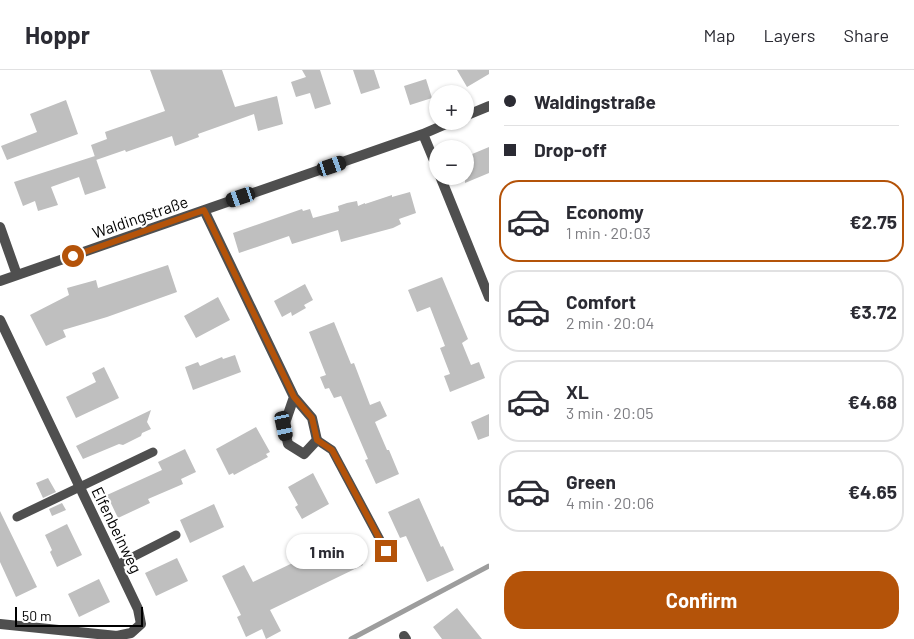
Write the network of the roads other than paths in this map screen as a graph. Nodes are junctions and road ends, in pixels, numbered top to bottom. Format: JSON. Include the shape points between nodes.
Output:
{"nodes":[{"id":1,"x":489,"y":106,"type":"edge"},
{"id":2,"x":474,"y":112,"type":"edge"},
{"id":3,"x":432,"y":130,"type":"edge"},
{"id":4,"x":423,"y":134,"type":"junction"},
{"id":5,"x":429,"y":148,"type":"edge"},
{"id":6,"x":444,"y":185,"type":"edge"},
{"id":7,"x":204,"y":210,"type":"junction"},
{"id":8,"x":0,"y":227,"type":"edge"},
{"id":9,"x":17,"y":275,"type":"junction"},
{"id":10,"x":0,"y":281,"type":"edge"},
{"id":11,"x":489,"y":297,"type":"edge"},
{"id":12,"x":0,"y":320,"type":"edge"},
{"id":13,"x":294,"y":397,"type":"junction"},
{"id":14,"x":317,"y":440,"type":"junction"},
{"id":15,"x":153,"y":452,"type":"dead end"},
{"id":16,"x":80,"y":487,"type":"junction"},
{"id":17,"x":17,"y":517,"type":"dead end"},
{"id":18,"x":176,"y":535,"type":"dead end"},
{"id":19,"x":386,"y":551,"type":"dead end"},
{"id":20,"x":117,"y":565,"type":"junction"},
{"id":21,"x":0,"y":624,"type":"edge"}],
"edges":[{"from":1,"to":2,"type":"street"},
{"from":3,"to":4,"type":"street","name":"Waldingstraße"},
{"from":4,"to":5,"type":"street"},
{"from":4,"to":7,"type":"street","name":"Waldingstraße"},
{"from":6,"to":11,"type":"street"},
{"from":7,"to":9,"type":"street","name":"Waldingstraße"},
{"from":7,"to":13,"type":"street","name":"Waldingstraße"},
{"from":8,"to":9,"type":"street"},
{"from":9,"to":10,"type":"street","name":"Waldingstraße"},
{"from":12,"to":16,"type":"street","name":"Elfenbeinweg"},
{"from":13,"to":14,"type":"street","name":"Waldingstraße","via":[[312,418]]},
{"from":13,"to":14,"type":"street","via":[[284,426],[288,444],[304,454]]},
{"from":14,"to":19,"type":"lane","via":[[332,450]]},
{"from":15,"to":16,"type":"lane"},
{"from":16,"to":17,"type":"lane"},
{"from":16,"to":20,"type":"street","name":"Elfenbeinweg"},
{"from":18,"to":20,"type":"lane"},
{"from":20,"to":21,"type":"street","name":"Elfenbeinweg","via":[[138,609],[140,624],[131,633],[117,636]]}]}
